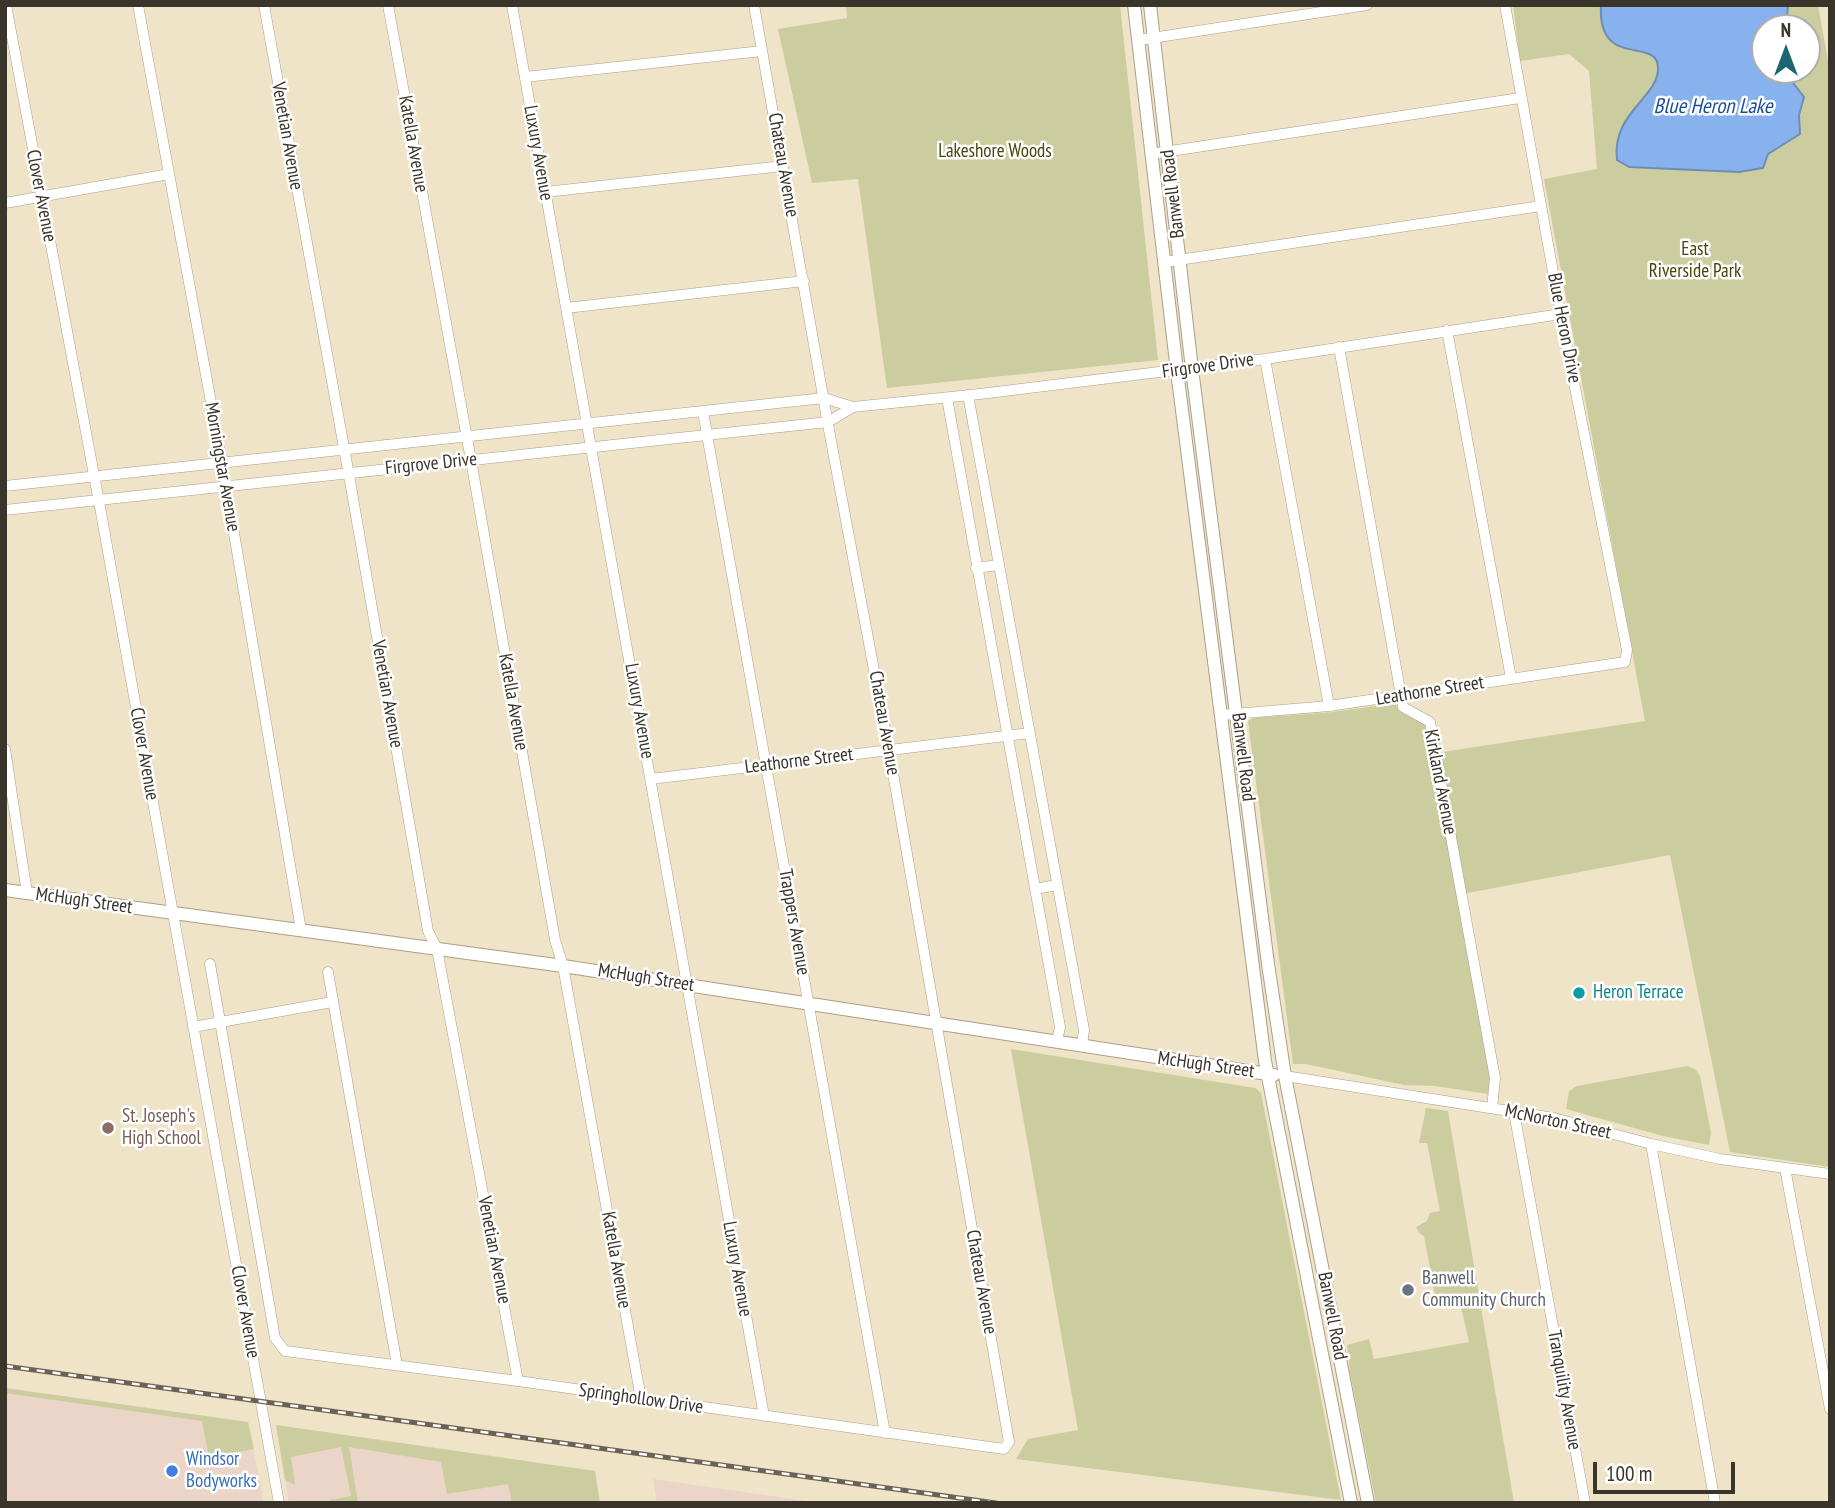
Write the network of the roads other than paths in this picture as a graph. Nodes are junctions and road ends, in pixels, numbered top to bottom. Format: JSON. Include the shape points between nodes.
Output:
{"nodes":[{"id":1,"x":6,"y":5,"type":"edge"},
{"id":2,"x":138,"y":5,"type":"edge"},
{"id":3,"x":264,"y":5,"type":"edge"},
{"id":4,"x":388,"y":5,"type":"edge"},
{"id":5,"x":512,"y":5,"type":"edge"},
{"id":6,"x":754,"y":5,"type":"edge"},
{"id":7,"x":1134,"y":5,"type":"edge"},
{"id":8,"x":1150,"y":5,"type":"edge"},
{"id":9,"x":1505,"y":5,"type":"edge"},
{"id":10,"x":1360,"y":6,"type":"edge"},
{"id":11,"x":1153,"y":37,"type":"junction"},
{"id":12,"x":1139,"y":40,"type":"junction"},
{"id":13,"x":762,"y":51,"type":"junction"},
{"id":14,"x":525,"y":77,"type":"junction"},
{"id":15,"x":1520,"y":98,"type":"junction"},
{"id":16,"x":1168,"y":151,"type":"junction"},
{"id":17,"x":1151,"y":154,"type":"junction"},
{"id":18,"x":783,"y":166,"type":"junction"},
{"id":19,"x":169,"y":174,"type":"junction"},
{"id":20,"x":545,"y":192,"type":"junction"},
{"id":21,"x":41,"y":197,"type":"junction"},
{"id":22,"x":5,"y":203,"type":"edge"},
{"id":23,"x":1541,"y":206,"type":"junction"},
{"id":24,"x":1181,"y":260,"type":"junction"},
{"id":25,"x":1165,"y":262,"type":"junction"},
{"id":26,"x":804,"y":281,"type":"junction"},
{"id":27,"x":566,"y":308,"type":"junction"},
{"id":28,"x":1561,"y":314,"type":"junction"},
{"id":29,"x":1447,"y":330,"type":"junction"},
{"id":30,"x":1339,"y":347,"type":"junction"},
{"id":31,"x":1265,"y":359,"type":"junction"},
{"id":32,"x":1192,"y":369,"type":"junction"},
{"id":33,"x":1177,"y":371,"type":"junction"},
{"id":34,"x":968,"y":395,"type":"junction"},
{"id":35,"x":824,"y":398,"type":"junction"},
{"id":36,"x":947,"y":398,"type":"junction"},
{"id":37,"x":853,"y":407,"type":"junction"},
{"id":38,"x":703,"y":412,"type":"junction"},
{"id":39,"x":828,"y":422,"type":"junction"},
{"id":40,"x":587,"y":425,"type":"junction"},
{"id":41,"x":708,"y":435,"type":"junction"},
{"id":42,"x":467,"y":437,"type":"junction"},
{"id":43,"x":591,"y":446,"type":"junction"},
{"id":44,"x":344,"y":449,"type":"junction"},
{"id":45,"x":471,"y":460,"type":"junction"},
{"id":46,"x":222,"y":463,"type":"junction"},
{"id":47,"x":349,"y":473,"type":"junction"},
{"id":48,"x":94,"y":477,"type":"junction"},
{"id":49,"x":5,"y":486,"type":"edge"},
{"id":50,"x":225,"y":486,"type":"junction"},
{"id":51,"x":99,"y":499,"type":"junction"},
{"id":52,"x":5,"y":510,"type":"edge"},
{"id":53,"x":999,"y":565,"type":"junction"},
{"id":54,"x":976,"y":568,"type":"junction"},
{"id":55,"x":1627,"y":650,"type":"joint"},
{"id":56,"x":1511,"y":678,"type":"junction"},
{"id":57,"x":1401,"y":697,"type":"junction"},
{"id":58,"x":1329,"y":706,"type":"junction"},
{"id":59,"x":1237,"y":713,"type":"junction"},
{"id":60,"x":1222,"y":715,"type":"junction"},
{"id":61,"x":1030,"y":733,"type":"junction"},
{"id":62,"x":1007,"y":736,"type":"junction"},
{"id":63,"x":5,"y":750,"type":"edge"},
{"id":64,"x":889,"y":750,"type":"junction"},
{"id":65,"x":766,"y":765,"type":"junction"},
{"id":66,"x":651,"y":779,"type":"junction"},
{"id":67,"x":1057,"y":885,"type":"junction"},
{"id":68,"x":1035,"y":889,"type":"junction"},
{"id":69,"x":5,"y":890,"type":"edge"},
{"id":70,"x":27,"y":893,"type":"junction"},
{"id":71,"x":172,"y":913,"type":"junction"},
{"id":72,"x":301,"y":930,"type":"junction"},
{"id":73,"x":437,"y":950,"type":"junction"},
{"id":74,"x":210,"y":964,"type":"dead end"},
{"id":75,"x":563,"y":966,"type":"junction"},
{"id":76,"x":328,"y":972,"type":"dead end"},
{"id":77,"x":687,"y":985,"type":"junction"},
{"id":78,"x":332,"y":1002,"type":"junction"},
{"id":79,"x":809,"y":1003,"type":"junction"},
{"id":80,"x":220,"y":1021,"type":"junction"},
{"id":81,"x":936,"y":1023,"type":"junction"},
{"id":82,"x":193,"y":1027,"type":"junction"},
{"id":83,"x":1057,"y":1041,"type":"junction"},
{"id":84,"x":1082,"y":1045,"type":"junction"},
{"id":85,"x":1267,"y":1074,"type":"junction"},
{"id":86,"x":1285,"y":1076,"type":"junction"},
{"id":87,"x":1492,"y":1108,"type":"junction"},
{"id":88,"x":1514,"y":1112,"type":"junction"},
{"id":89,"x":1651,"y":1144,"type":"junction"},
{"id":90,"x":1785,"y":1168,"type":"junction"},
{"id":91,"x":1830,"y":1174,"type":"edge"},
{"id":92,"x":275,"y":1338,"type":"joint"},
{"id":93,"x":397,"y":1365,"type":"junction"},
{"id":94,"x":518,"y":1381,"type":"junction"},
{"id":95,"x":640,"y":1399,"type":"junction"},
{"id":96,"x":1830,"y":1409,"type":"edge"},
{"id":97,"x":764,"y":1416,"type":"junction"},
{"id":98,"x":885,"y":1433,"type":"junction"},
{"id":99,"x":1009,"y":1442,"type":"joint"},
{"id":100,"x":279,"y":1503,"type":"edge"},
{"id":101,"x":1351,"y":1503,"type":"edge"},
{"id":102,"x":1368,"y":1503,"type":"edge"},
{"id":103,"x":1585,"y":1503,"type":"edge"},
{"id":104,"x":1715,"y":1503,"type":"edge"}],
"edges":[{"from":1,"to":21,"type":"street","name":"Clover Avenue"},
{"from":2,"to":19,"type":"street","name":"Morningstar Avenue"},
{"from":3,"to":44,"type":"street","name":"Venetian Avenue"},
{"from":4,"to":42,"type":"street","name":"Katella Avenue"},
{"from":5,"to":14,"type":"street","name":"Luxury Avenue"},
{"from":6,"to":13,"type":"street","name":"Chateau Avenue"},
{"from":7,"to":12,"type":"main road","name":"Banwell Road"},
{"from":8,"to":11,"type":"main road","name":"Banwell Road"},
{"from":9,"to":15,"type":"street","name":"Blue Heron Drive"},
{"from":10,"to":11,"type":"street"},
{"from":11,"to":12,"type":"street"},
{"from":11,"to":16,"type":"main road","name":"Banwell Road"},
{"from":12,"to":17,"type":"main road","name":"Banwell Road"},
{"from":13,"to":14,"type":"street"},
{"from":13,"to":18,"type":"street","name":"Chateau Avenue"},
{"from":14,"to":20,"type":"street","name":"Luxury Avenue"},
{"from":15,"to":16,"type":"street"},
{"from":15,"to":23,"type":"street","name":"Blue Heron Drive"},
{"from":16,"to":17,"type":"street"},
{"from":16,"to":24,"type":"main road","name":"Banwell Road"},
{"from":17,"to":25,"type":"main road","name":"Banwell Road"},
{"from":18,"to":20,"type":"street"},
{"from":18,"to":26,"type":"street","name":"Chateau Avenue"},
{"from":19,"to":21,"type":"street"},
{"from":19,"to":46,"type":"street","name":"Morningstar Avenue"},
{"from":20,"to":27,"type":"street","name":"Luxury Avenue"},
{"from":21,"to":22,"type":"street"},
{"from":21,"to":48,"type":"street","name":"Clover Avenue"},
{"from":23,"to":24,"type":"street"},
{"from":23,"to":28,"type":"street","name":"Blue Heron Drive"},
{"from":24,"to":25,"type":"street"},
{"from":24,"to":32,"type":"main road","name":"Banwell Road"},
{"from":25,"to":33,"type":"main road","name":"Banwell Road"},
{"from":26,"to":27,"type":"street"},
{"from":26,"to":35,"type":"street","name":"Chateau Avenue"},
{"from":27,"to":40,"type":"street","name":"Luxury Avenue"},
{"from":28,"to":29,"type":"street","name":"Firgrove Drive"},
{"from":28,"to":55,"type":"street","name":"Blue Heron Drive"},
{"from":29,"to":30,"type":"street","name":"Firgrove Drive"},
{"from":29,"to":56,"type":"street"},
{"from":30,"to":31,"type":"street","name":"Firgrove Drive"},
{"from":30,"to":57,"type":"street"},
{"from":31,"to":32,"type":"street","name":"Firgrove Drive"},
{"from":31,"to":58,"type":"street"},
{"from":32,"to":33,"type":"street","name":"Firgrove Drive"},
{"from":32,"to":59,"type":"main road","name":"Banwell Road"},
{"from":33,"to":34,"type":"street","name":"Firgrove Drive"},
{"from":33,"to":60,"type":"main road","name":"Banwell Road"},
{"from":34,"to":36,"type":"street","name":"Firgrove Drive"},
{"from":34,"to":53,"type":"street"},
{"from":35,"to":37,"type":"street","name":"Firgrove Drive"},
{"from":35,"to":38,"type":"street","name":"Firgrove Drive"},
{"from":35,"to":39,"type":"street","name":"Chateau Avenue"},
{"from":36,"to":37,"type":"street","name":"Firgrove Drive"},
{"from":36,"to":54,"type":"street"},
{"from":37,"to":39,"type":"street","name":"Firgrove Drive"},
{"from":38,"to":40,"type":"street","name":"Firgrove Drive"},
{"from":38,"to":41,"type":"street","name":"Trappers Avenue"},
{"from":39,"to":41,"type":"street","name":"Firgrove Drive"},
{"from":39,"to":64,"type":"street","name":"Chateau Avenue"},
{"from":40,"to":42,"type":"street","name":"Firgrove Drive"},
{"from":40,"to":43,"type":"street","name":"Luxury Avenue"},
{"from":41,"to":43,"type":"street","name":"Firgrove Drive"},
{"from":41,"to":65,"type":"street","name":"Trappers Avenue"},
{"from":42,"to":44,"type":"street","name":"Firgrove Drive"},
{"from":42,"to":45,"type":"street","name":"Katella Avenue"},
{"from":43,"to":45,"type":"street","name":"Firgrove Drive"},
{"from":43,"to":66,"type":"street","name":"Luxury Avenue"},
{"from":44,"to":46,"type":"street","name":"Firgrove Drive"},
{"from":44,"to":47,"type":"street","name":"Venetian Avenue"},
{"from":45,"to":47,"type":"street","name":"Firgrove Drive"},
{"from":45,"to":75,"type":"street","name":"Katella Avenue"},
{"from":46,"to":48,"type":"street","name":"Firgrove Drive"},
{"from":46,"to":50,"type":"street","name":"Morningstar Avenue"},
{"from":47,"to":50,"type":"street","name":"Firgrove Drive"},
{"from":47,"to":73,"type":"street","name":"Venetian Avenue","via":[[428,931]]},
{"from":48,"to":49,"type":"street","name":"Firgrove Drive"},
{"from":48,"to":51,"type":"street","name":"Clover Avenue"},
{"from":50,"to":51,"type":"street","name":"Firgrove Drive"},
{"from":50,"to":72,"type":"street","name":"Morningstar Avenue"},
{"from":51,"to":52,"type":"street","name":"Firgrove Drive"},
{"from":51,"to":71,"type":"street","name":"Clover Avenue"},
{"from":53,"to":54,"type":"street"},
{"from":53,"to":61,"type":"street"},
{"from":54,"to":62,"type":"street"},
{"from":55,"to":56,"type":"street","name":"Leathorne Street","via":[[1625,662]]},
{"from":56,"to":57,"type":"street","name":"Leathorne Street"},
{"from":57,"to":58,"type":"street","name":"Leathorne Street"},
{"from":57,"to":87,"type":"street","name":"Kirkland Avenue","via":[[1403,707],[1430,722],[1495,1078]]},
{"from":58,"to":59,"type":"street","name":"Leathorne Street"},
{"from":59,"to":60,"type":"street","name":"Leathorne Street"},
{"from":59,"to":86,"type":"main road","name":"Banwell Road"},
{"from":60,"to":85,"type":"main road","name":"Banwell Road"},
{"from":61,"to":62,"type":"street","name":"Leathorne Street"},
{"from":61,"to":67,"type":"street"},
{"from":62,"to":64,"type":"street","name":"Leathorne Street"},
{"from":62,"to":68,"type":"street"},
{"from":63,"to":70,"type":"street"},
{"from":64,"to":65,"type":"street","name":"Leathorne Street"},
{"from":64,"to":81,"type":"street","name":"Chateau Avenue"},
{"from":65,"to":66,"type":"street","name":"Leathorne Street"},
{"from":65,"to":79,"type":"street","name":"Trappers Avenue"},
{"from":66,"to":77,"type":"street","name":"Luxury Avenue"},
{"from":67,"to":68,"type":"street"},
{"from":67,"to":84,"type":"street","via":[[1084,1030]]},
{"from":68,"to":83,"type":"street","via":[[1060,1027]]},
{"from":69,"to":70,"type":"main road","name":"McHugh Street"},
{"from":70,"to":71,"type":"main road","name":"McHugh Street"},
{"from":71,"to":72,"type":"main road","name":"McHugh Street"},
{"from":71,"to":82,"type":"street","name":"Clover Avenue"},
{"from":72,"to":73,"type":"main road","name":"McHugh Street"},
{"from":73,"to":75,"type":"main road","name":"McHugh Street"},
{"from":73,"to":94,"type":"street","name":"Venetian Avenue"},
{"from":74,"to":80,"type":"street","name":"Clover Avenue"},
{"from":75,"to":77,"type":"main road","name":"McHugh Street"},
{"from":75,"to":95,"type":"street","name":"Katella Avenue"},
{"from":76,"to":78,"type":"street"},
{"from":77,"to":79,"type":"main road","name":"McHugh Street"},
{"from":77,"to":97,"type":"street","name":"Luxury Avenue"},
{"from":78,"to":80,"type":"street"},
{"from":78,"to":93,"type":"street"},
{"from":79,"to":81,"type":"main road","name":"McHugh Street"},
{"from":79,"to":98,"type":"street","name":"Trappers Avenue"},
{"from":80,"to":82,"type":"street"},
{"from":80,"to":92,"type":"street","name":"Clover Avenue"},
{"from":81,"to":83,"type":"main road","name":"McHugh Street"},
{"from":81,"to":99,"type":"street","name":"Chateau Avenue"},
{"from":82,"to":100,"type":"street","name":"Clover Avenue"},
{"from":83,"to":84,"type":"main road","name":"McHugh Street"},
{"from":84,"to":85,"type":"main road","name":"McHugh Street"},
{"from":85,"to":86,"type":"main road","name":"McHugh Street"},
{"from":85,"to":101,"type":"main road","name":"Banwell Road"},
{"from":86,"to":87,"type":"street","name":"McNorton Street"},
{"from":86,"to":102,"type":"main road","name":"Banwell Road"},
{"from":87,"to":88,"type":"street","name":"McNorton Street"},
{"from":88,"to":89,"type":"street","name":"McNorton Street"},
{"from":88,"to":103,"type":"street","name":"Tranquility Avenue"},
{"from":89,"to":90,"type":"street","name":"McNorton Street"},
{"from":89,"to":104,"type":"street"},
{"from":90,"to":91,"type":"street","name":"McNorton Street"},
{"from":90,"to":96,"type":"street"},
{"from":92,"to":93,"type":"street","name":"Springhollow Drive","via":[[285,1351]]},
{"from":93,"to":94,"type":"street","name":"Springhollow Drive"},
{"from":94,"to":95,"type":"street","name":"Springhollow Drive"},
{"from":95,"to":97,"type":"street","name":"Springhollow Drive"},
{"from":97,"to":98,"type":"street","name":"Springhollow Drive"},
{"from":98,"to":99,"type":"street","name":"Springhollow Drive","via":[[1004,1449]]}]}
